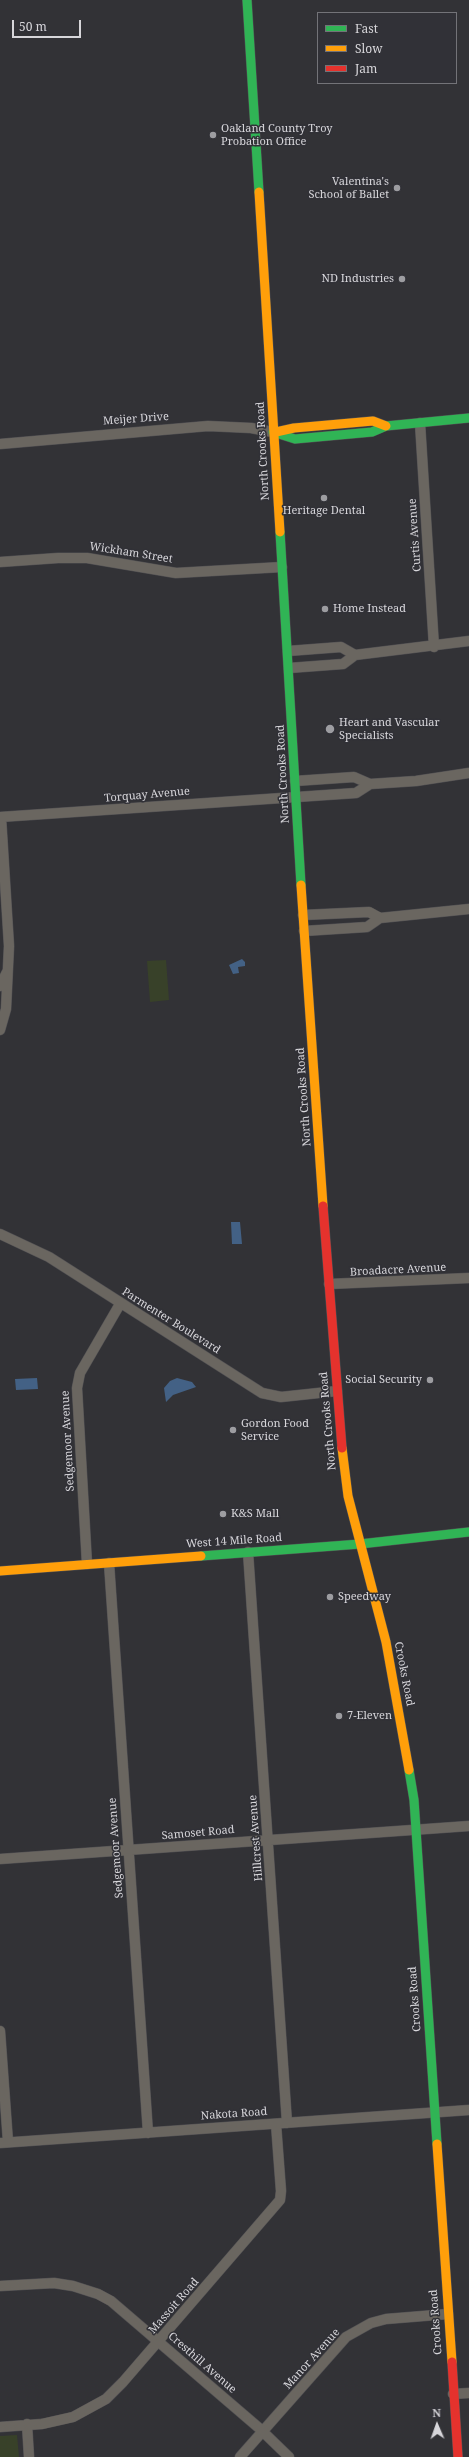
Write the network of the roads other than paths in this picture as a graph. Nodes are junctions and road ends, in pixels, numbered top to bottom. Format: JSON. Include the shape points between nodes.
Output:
{"nodes":[{"id":1,"x":247,"y":0,"type":"edge"},
{"id":2,"x":469,"y":418,"type":"edge"},
{"id":3,"x":420,"y":423,"type":"junction"},
{"id":4,"x":273,"y":432,"type":"junction"},
{"id":5,"x":0,"y":444,"type":"edge"},
{"id":6,"x":0,"y":562,"type":"edge"},
{"id":7,"x":282,"y":567,"type":"junction"},
{"id":8,"x":469,"y":641,"type":"edge"},
{"id":9,"x":434,"y":647,"type":"junction"},
{"id":10,"x":288,"y":651,"type":"junction"},
{"id":11,"x":355,"y":655,"type":"junction"},
{"id":12,"x":289,"y":668,"type":"junction"},
{"id":13,"x":469,"y":774,"type":"edge"},
{"id":14,"x":295,"y":781,"type":"junction"},
{"id":15,"x":370,"y":784,"type":"junction"},
{"id":16,"x":296,"y":797,"type":"junction"},
{"id":17,"x":1,"y":817,"type":"edge"},
{"id":18,"x":469,"y":909,"type":"edge"},
{"id":19,"x":303,"y":915,"type":"junction"},
{"id":20,"x":380,"y":918,"type":"junction"},
{"id":21,"x":304,"y":931,"type":"junction"},
{"id":22,"x":7,"y":970,"type":"junction"},
{"id":23,"x":0,"y":986,"type":"edge"},
{"id":24,"x":0,"y":1030,"type":"edge"},
{"id":25,"x":0,"y":1234,"type":"edge"},
{"id":26,"x":469,"y":1278,"type":"edge"},
{"id":27,"x":329,"y":1284,"type":"junction"},
{"id":28,"x":120,"y":1304,"type":"junction"},
{"id":29,"x":337,"y":1391,"type":"junction"},
{"id":30,"x":469,"y":1532,"type":"edge"},
{"id":31,"x":360,"y":1544,"type":"junction"},
{"id":32,"x":248,"y":1552,"type":"junction"},
{"id":33,"x":109,"y":1562,"type":"junction"},
{"id":34,"x":87,"y":1564,"type":"junction"},
{"id":35,"x":0,"y":1571,"type":"edge"},
{"id":36,"x":469,"y":1826,"type":"edge"},
{"id":37,"x":416,"y":1829,"type":"junction"},
{"id":38,"x":268,"y":1839,"type":"junction"},
{"id":39,"x":128,"y":1851,"type":"junction"},
{"id":40,"x":0,"y":1859,"type":"edge"},
{"id":41,"x":0,"y":2031,"type":"edge"},
{"id":42,"x":469,"y":2110,"type":"edge"},
{"id":43,"x":435,"y":2113,"type":"junction"},
{"id":44,"x":287,"y":2122,"type":"junction"},
{"id":45,"x":276,"y":2124,"type":"junction"},
{"id":46,"x":148,"y":2133,"type":"junction"},
{"id":47,"x":4,"y":2143,"type":"edge"},
{"id":48,"x":0,"y":2286,"type":"edge"},
{"id":49,"x":448,"y":2314,"type":"junction"},
{"id":50,"x":159,"y":2341,"type":"junction"},
{"id":51,"x":469,"y":2393,"type":"edge"},
{"id":52,"x":453,"y":2394,"type":"junction"},
{"id":53,"x":27,"y":2424,"type":"junction"},
{"id":54,"x":0,"y":2427,"type":"edge"},
{"id":55,"x":263,"y":2432,"type":"junction"},
{"id":56,"x":29,"y":2457,"type":"edge"},
{"id":57,"x":240,"y":2457,"type":"edge"},
{"id":58,"x":289,"y":2457,"type":"edge"},
{"id":59,"x":458,"y":2457,"type":"edge"}],
"edges":[{"from":1,"to":4,"type":"main road","name":"North Crooks Road"},
{"from":2,"to":3,"type":"main road"},
{"from":3,"to":4,"type":"main road","via":[[386,426],[373,421]]},
{"from":3,"to":9,"type":"street","name":"Curtis Avenue"},
{"from":4,"to":5,"type":"street","name":"Meijer Drive","via":[[208,426]]},
{"from":4,"to":7,"type":"main road","name":"North Crooks Road"},
{"from":6,"to":7,"type":"street","name":"Wickham Street","via":[[87,558],[176,573]]},
{"from":7,"to":10,"type":"main road","name":"North Crooks Road"},
{"from":8,"to":9,"type":"street"},
{"from":9,"to":11,"type":"street"},
{"from":10,"to":11,"type":"street","via":[[341,648],[351,650]]},
{"from":10,"to":12,"type":"main road","name":"North Crooks Road"},
{"from":11,"to":12,"type":"street","via":[[343,664]]},
{"from":12,"to":14,"type":"main road","name":"North Crooks Road"},
{"from":13,"to":15,"type":"street"},
{"from":14,"to":15,"type":"street","via":[[354,777]]},
{"from":14,"to":16,"type":"main road","name":"North Crooks Road"},
{"from":15,"to":16,"type":"street","name":"Torquay Avenue","via":[[356,793]]},
{"from":16,"to":17,"type":"street","name":"Torquay Avenue"},
{"from":16,"to":19,"type":"main road","name":"North Crooks Road"},
{"from":17,"to":22,"type":"street","via":[[9,935]]},
{"from":18,"to":20,"type":"street"},
{"from":19,"to":20,"type":"street","via":[[369,912]]},
{"from":19,"to":21,"type":"main road","name":"North Crooks Road"},
{"from":20,"to":21,"type":"street","via":[[368,927]]},
{"from":21,"to":27,"type":"main road","name":"North Crooks Road"},
{"from":22,"to":23,"type":"street"},
{"from":22,"to":24,"type":"street","via":[[6,1009]]},
{"from":25,"to":28,"type":"street","name":"Parmenter Boulevard","via":[[49,1257]]},
{"from":26,"to":27,"type":"street","name":"Broadacre Avenue"},
{"from":27,"to":29,"type":"main road","name":"North Crooks Road"},
{"from":28,"to":29,"type":"street","name":"Parmenter Boulevard","via":[[262,1393],[281,1397]]},
{"from":28,"to":34,"type":"street","name":"Sedgemoor Avenue","via":[[80,1373],[77,1388]]},
{"from":29,"to":31,"type":"main road","name":"North Crooks Road","via":[[342,1462]]},
{"from":30,"to":31,"type":"main road","name":"West 14 Mile Road"},
{"from":31,"to":32,"type":"main road","name":"West 14 Mile Road"},
{"from":31,"to":37,"type":"main road","name":"Crooks Road","via":[[386,1642],[410,1768]]},
{"from":32,"to":33,"type":"main road","name":"West 14 Mile Road"},
{"from":32,"to":38,"type":"street","name":"Hillcrest Avenue"},
{"from":33,"to":34,"type":"main road","name":"West 14 Mile Road"},
{"from":33,"to":39,"type":"street","name":"Sedgemoor Avenue"},
{"from":34,"to":35,"type":"main road","name":"West 14 Mile Road"},
{"from":36,"to":37,"type":"street","name":"Samoset Road"},
{"from":37,"to":38,"type":"street","name":"Samoset Road"},
{"from":37,"to":43,"type":"main road","name":"Crooks Road"},
{"from":38,"to":39,"type":"street","name":"Samoset Road"},
{"from":38,"to":44,"type":"street","name":"Hillcrest Avenue"},
{"from":39,"to":40,"type":"street","name":"Samoset Road"},
{"from":39,"to":46,"type":"street","name":"Sedgemoor Avenue"},
{"from":41,"to":47,"type":"street"},
{"from":42,"to":43,"type":"street","name":"Nakota Road"},
{"from":43,"to":44,"type":"street","name":"Nakota Road"},
{"from":43,"to":49,"type":"main road","name":"Crooks Road"},
{"from":44,"to":45,"type":"street","name":"Nakota Road"},
{"from":45,"to":46,"type":"street","name":"Nakota Road"},
{"from":45,"to":50,"type":"street","name":"Massoit Road","via":[[280,2200]]},
{"from":46,"to":47,"type":"street","name":"Nakota Road"},
{"from":48,"to":50,"type":"street","name":"Cresthill Avenue","via":[[54,2283],[98,2294],[118,2306]]},
{"from":49,"to":52,"type":"main road","name":"Crooks Road"},
{"from":49,"to":55,"type":"street","name":"Manor Avenue","via":[[386,2319],[356,2331],[339,2344]]},
{"from":50,"to":53,"type":"street","name":"Massoit Road","via":[[123,2382],[97,2405],[65,2420]]},
{"from":50,"to":55,"type":"street","name":"Cresthill Avenue"},
{"from":51,"to":52,"type":"street"},
{"from":52,"to":59,"type":"main road","name":"Crooks Road"},
{"from":53,"to":54,"type":"street","name":"Massoit Road"},
{"from":53,"to":56,"type":"street"},
{"from":55,"to":57,"type":"street","name":"Manor Avenue"},
{"from":55,"to":58,"type":"street","name":"Cresthill Avenue"}]}
